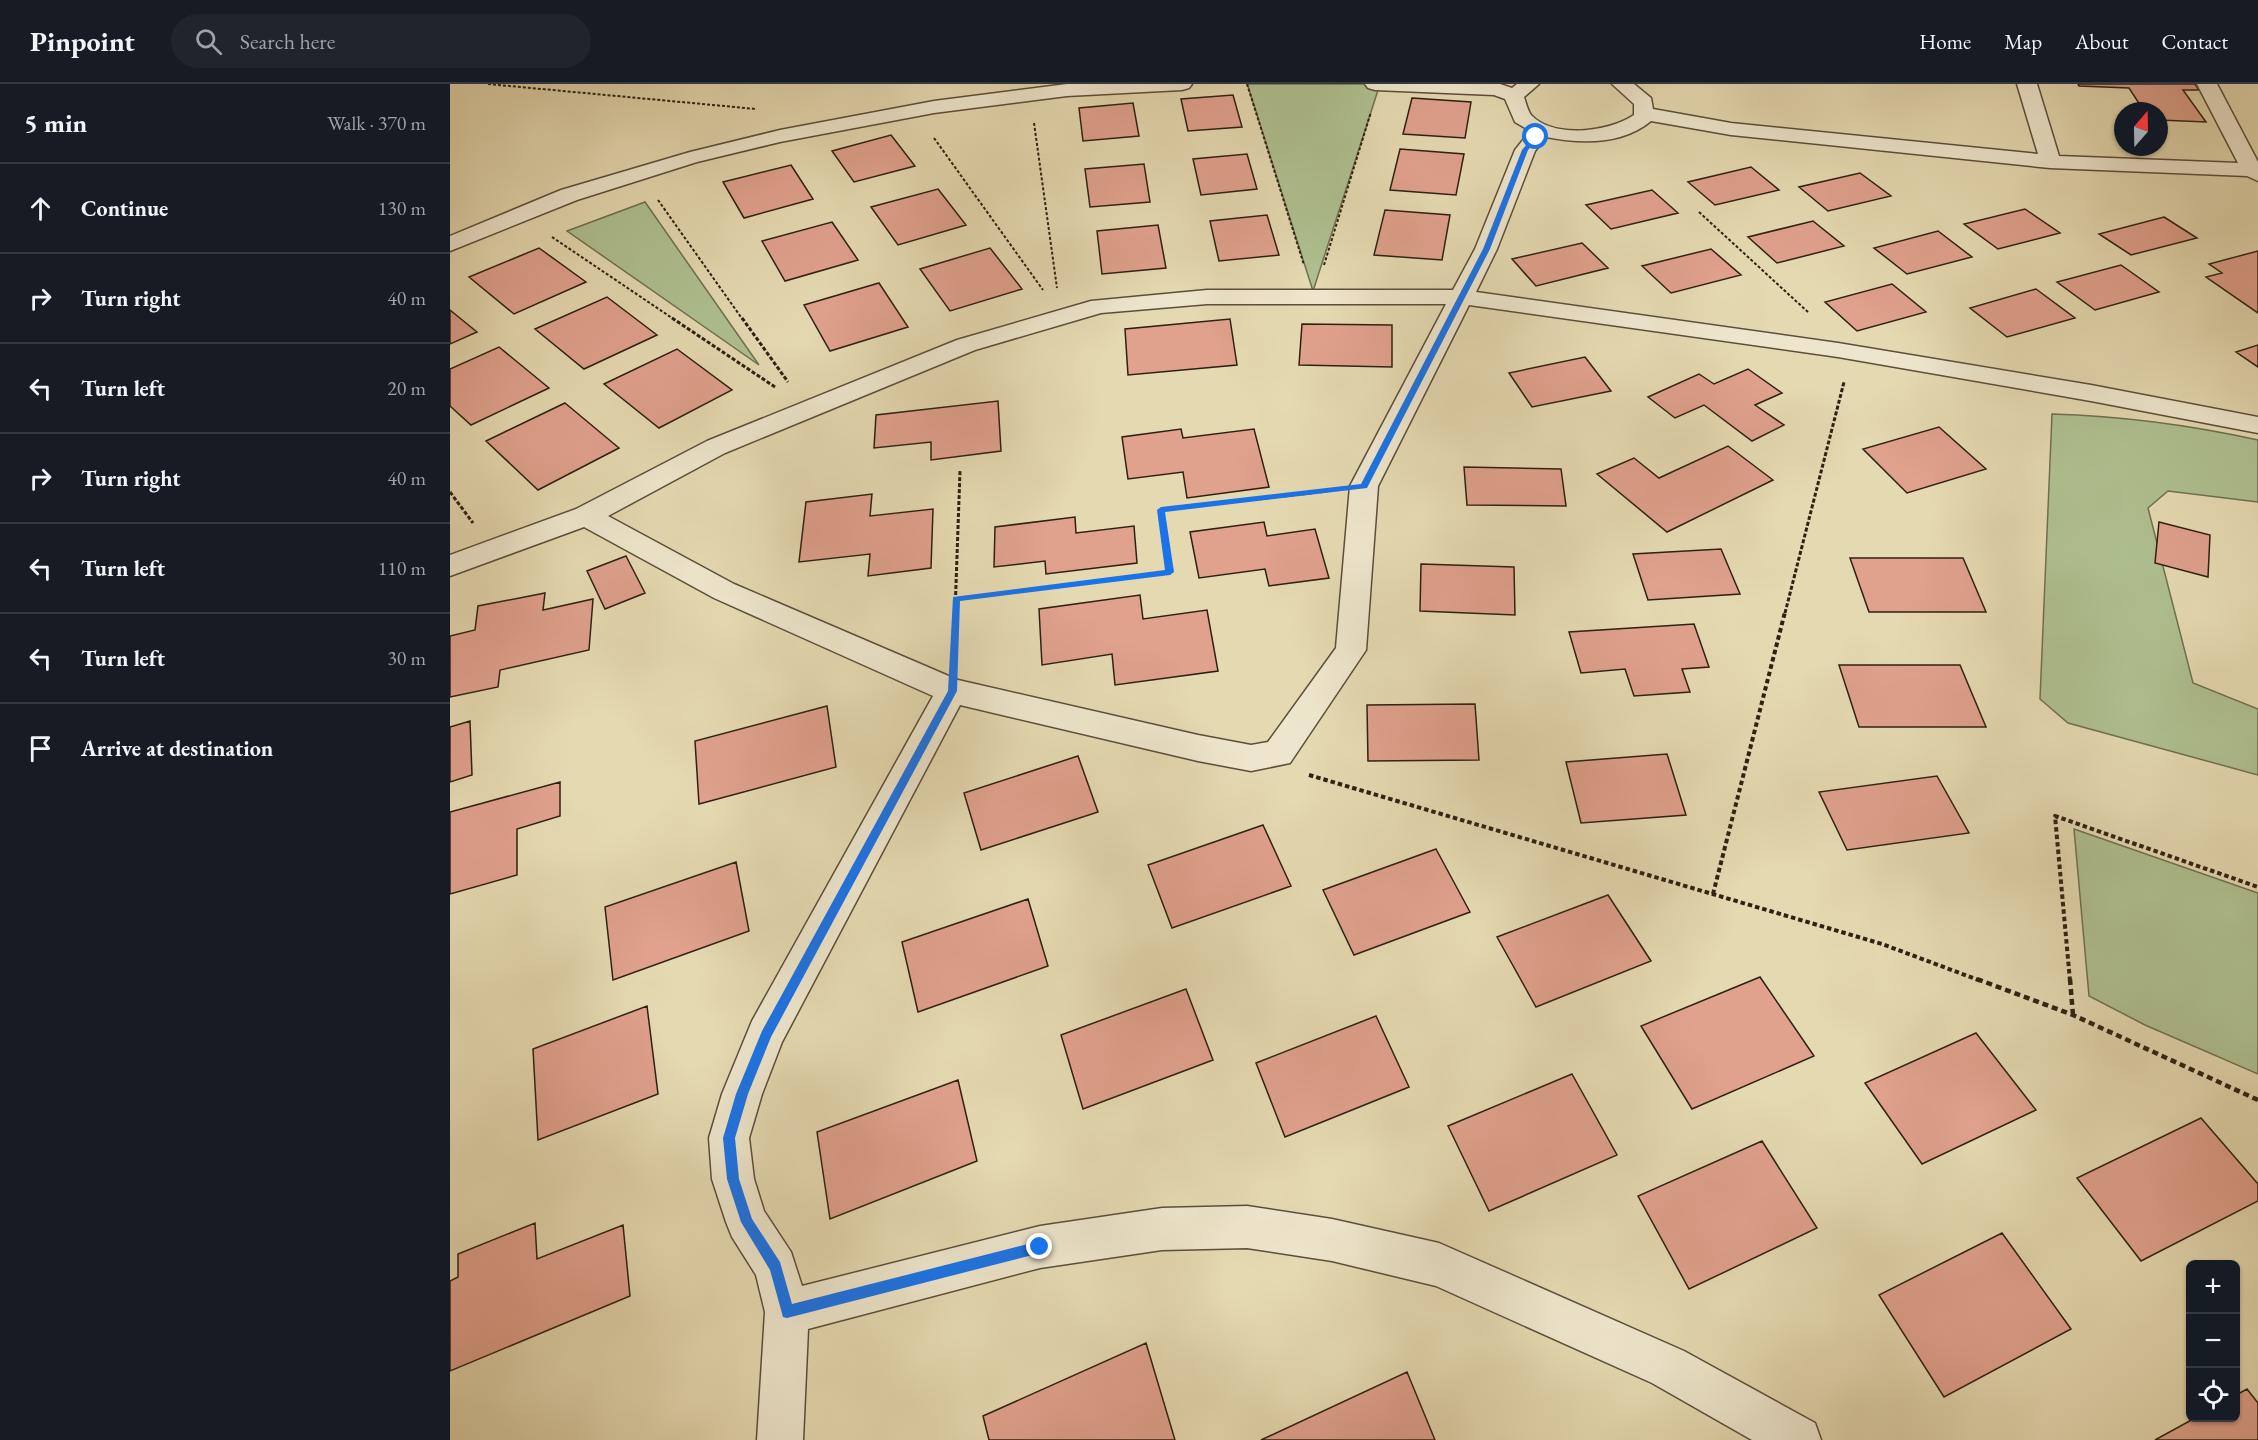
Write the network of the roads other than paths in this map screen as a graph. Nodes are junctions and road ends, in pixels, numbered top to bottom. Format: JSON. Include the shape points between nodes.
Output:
{"nodes":[{"id":1,"x":1182,"y":84,"type":"edge"},
{"id":2,"x":1378,"y":84,"type":"edge"},
{"id":3,"x":1622,"y":84,"type":"edge"},
{"id":4,"x":2027,"y":84,"type":"edge"},
{"id":5,"x":2207,"y":84,"type":"edge"},
{"id":6,"x":1522,"y":90,"type":"edge"},
{"id":7,"x":1646,"y":114,"type":"junction"},
{"id":8,"x":1542,"y":129,"type":"junction"},
{"id":9,"x":2050,"y":162,"type":"junction"},
{"id":10,"x":2255,"y":172,"type":"edge"},
{"id":11,"x":450,"y":244,"type":"edge"},
{"id":12,"x":1461,"y":297,"type":"junction"},
{"id":13,"x":2258,"y":425,"type":"edge"},
{"id":14,"x":586,"y":516,"type":"junction"},
{"id":15,"x":450,"y":566,"type":"edge"},
{"id":16,"x":952,"y":691,"type":"junction"},
{"id":17,"x":787,"y":1312,"type":"junction"},
{"id":18,"x":780,"y":1440,"type":"edge"},
{"id":19,"x":1798,"y":1440,"type":"edge"}],
"edges":[{"from":1,"to":11,"type":"street","via":[[1067,90],[914,111],[780,136],[690,158],[569,195]]},
{"from":2,"to":6,"type":"street"},
{"from":3,"to":7,"type":"street","via":[[1645,103]]},
{"from":4,"to":9,"type":"street"},
{"from":5,"to":10,"type":"street"},
{"from":6,"to":8,"type":"street","via":[[1514,107],[1521,118]]},
{"from":7,"to":8,"type":"street","via":[[1635,126],[1612,135],[1571,136]]},
{"from":7,"to":9,"type":"street","via":[[1731,129]]},
{"from":8,"to":12,"type":"street","via":[[1525,150],[1486,249]]},
{"from":9,"to":10,"type":"street"},
{"from":12,"to":13,"type":"street","via":[[1852,353]]},
{"from":12,"to":14,"type":"street","via":[[1208,297],[1099,306],[1061,315],[966,345],[717,447]]},
{"from":12,"to":16,"type":"street","via":[[1364,486],[1351,650],[1278,754],[1251,758],[1198,748]]},
{"from":14,"to":15,"type":"street"},
{"from":14,"to":16,"type":"street","via":[[724,591]]},
{"from":16,"to":17,"type":"street","via":[[766,1034],[729,1138],[733,1179],[747,1222],[776,1267]]},
{"from":17,"to":18,"type":"street"},
{"from":17,"to":19,"type":"street","via":[[1040,1247],[1162,1229],[1247,1227],[1332,1240],[1438,1265],[1668,1367]]}]}
